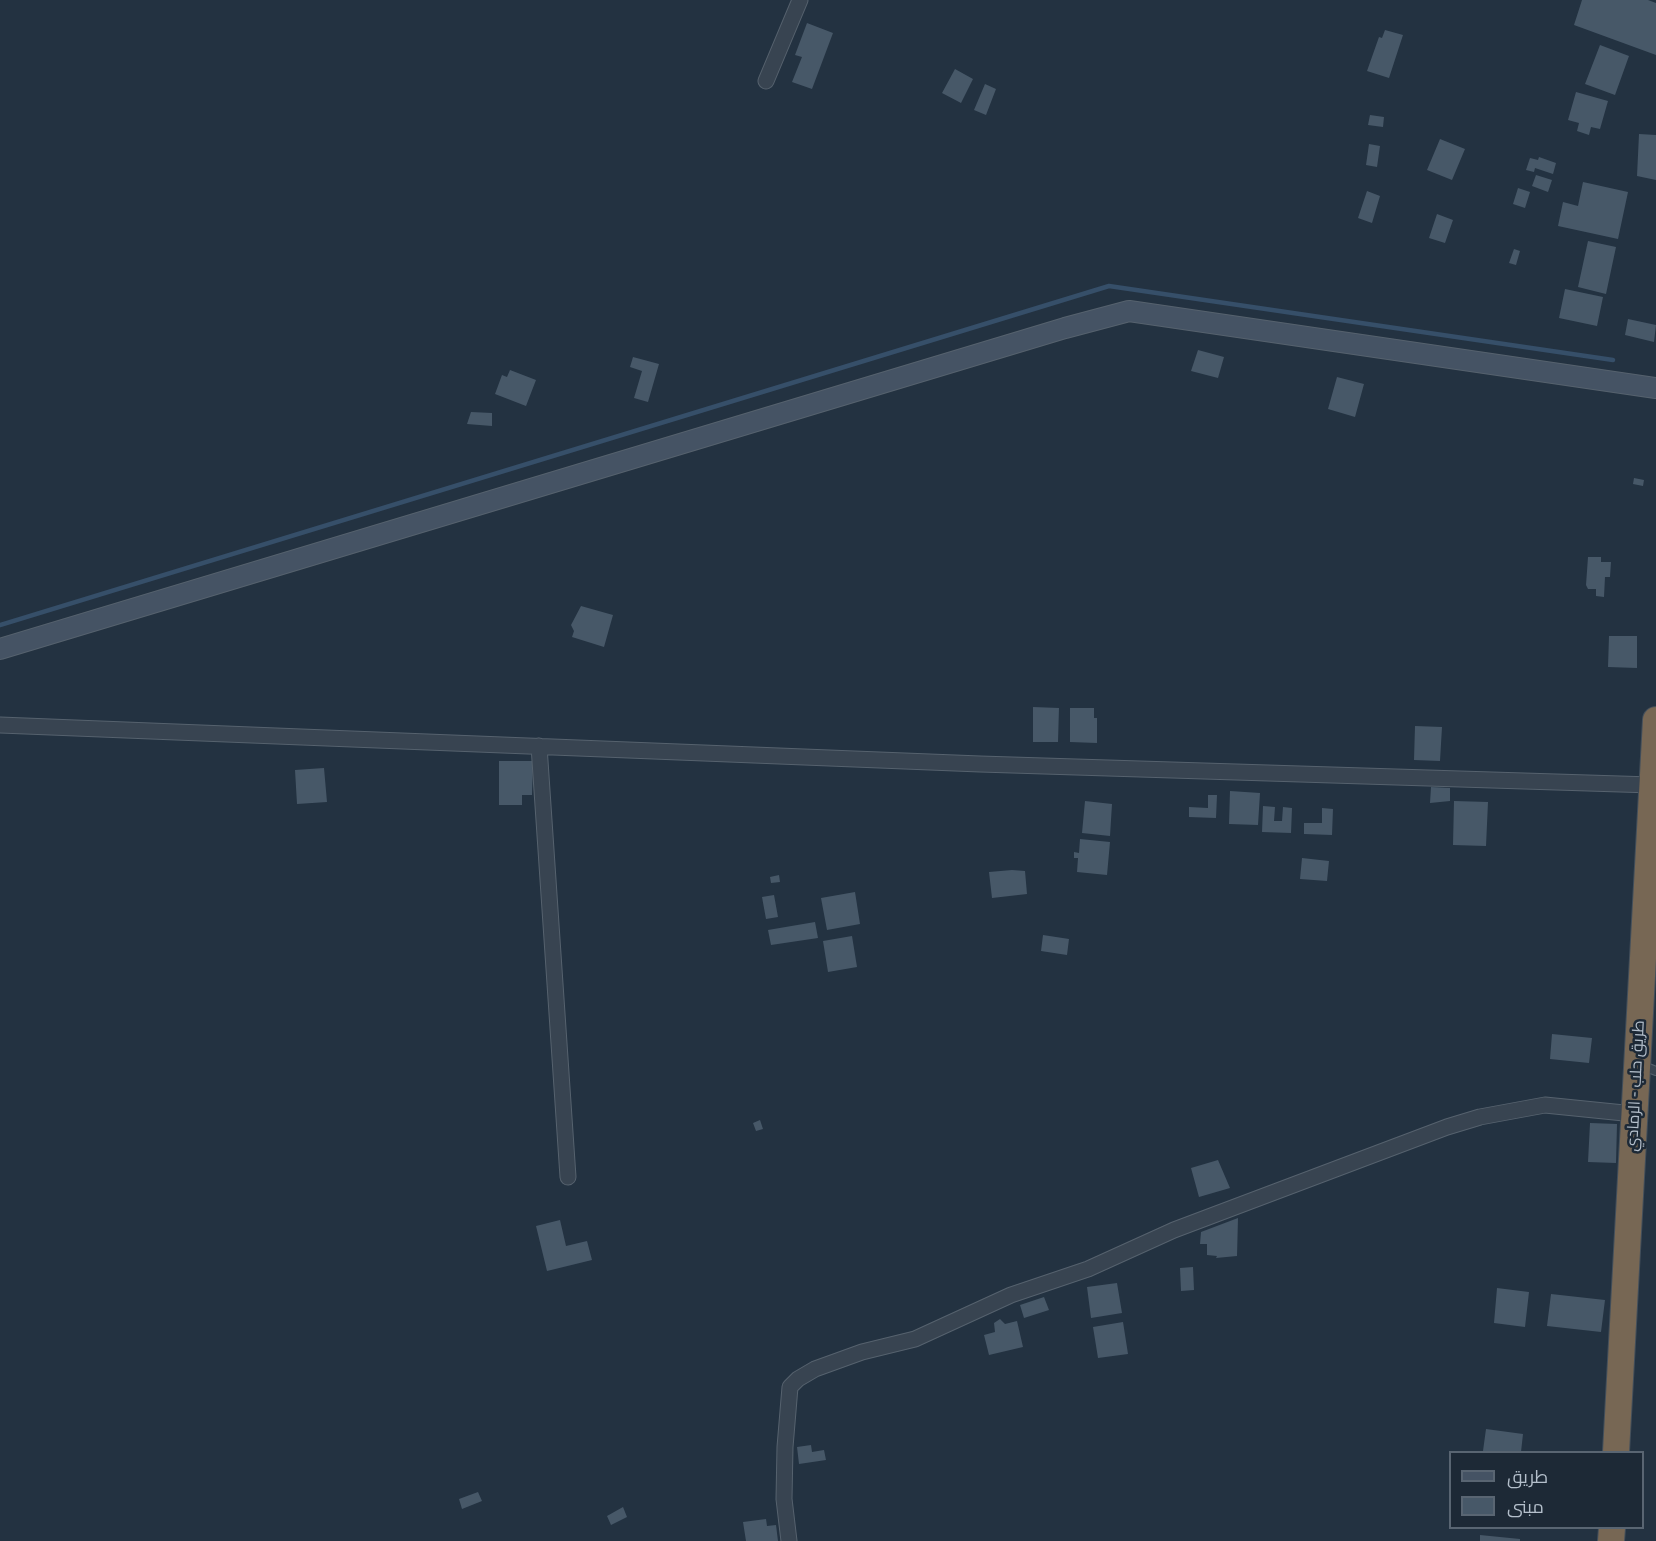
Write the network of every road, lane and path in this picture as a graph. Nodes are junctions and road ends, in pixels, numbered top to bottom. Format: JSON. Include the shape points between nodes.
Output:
{"nodes":[{"id":1,"x":800,"y":0,"type":"edge"},
{"id":2,"x":766,"y":81,"type":"dead end"},
{"id":3,"x":1656,"y":388,"type":"edge"},
{"id":4,"x":0,"y":649,"type":"edge"},
{"id":5,"x":1656,"y":720,"type":"edge"},
{"id":6,"x":0,"y":725,"type":"edge"},
{"id":7,"x":539,"y":746,"type":"junction"},
{"id":8,"x":1653,"y":784,"type":"junction"},
{"id":9,"x":1647,"y":1067,"type":"edge"},
{"id":10,"x":1634,"y":1114,"type":"junction"},
{"id":11,"x":568,"y":1177,"type":"dead end"},
{"id":12,"x":1616,"y":1451,"type":"edge"},
{"id":13,"x":789,"y":1541,"type":"edge"}],
"edges":[{"from":1,"to":2,"type":"street"},
{"from":3,"to":4,"type":"street","via":[[1130,311]]},
{"from":5,"to":8,"type":"highway","name":"طريق حلب - الرمادي"},
{"from":6,"to":7,"type":"street"},
{"from":7,"to":8,"type":"street"},
{"from":7,"to":11,"type":"street"},
{"from":8,"to":9,"type":"highway","name":"طريق حلب - الرمادي"},
{"from":9,"to":10,"type":"highway","name":"طريق حلب - الرمادي"},
{"from":10,"to":12,"type":"highway","name":"طريق حلب - الرمادي"},
{"from":10,"to":13,"type":"street","via":[[1545,1106],[1447,1127],[1174,1230],[1088,1269],[1011,1295],[915,1339],[815,1369],[790,1387],[784,1447]]}]}
